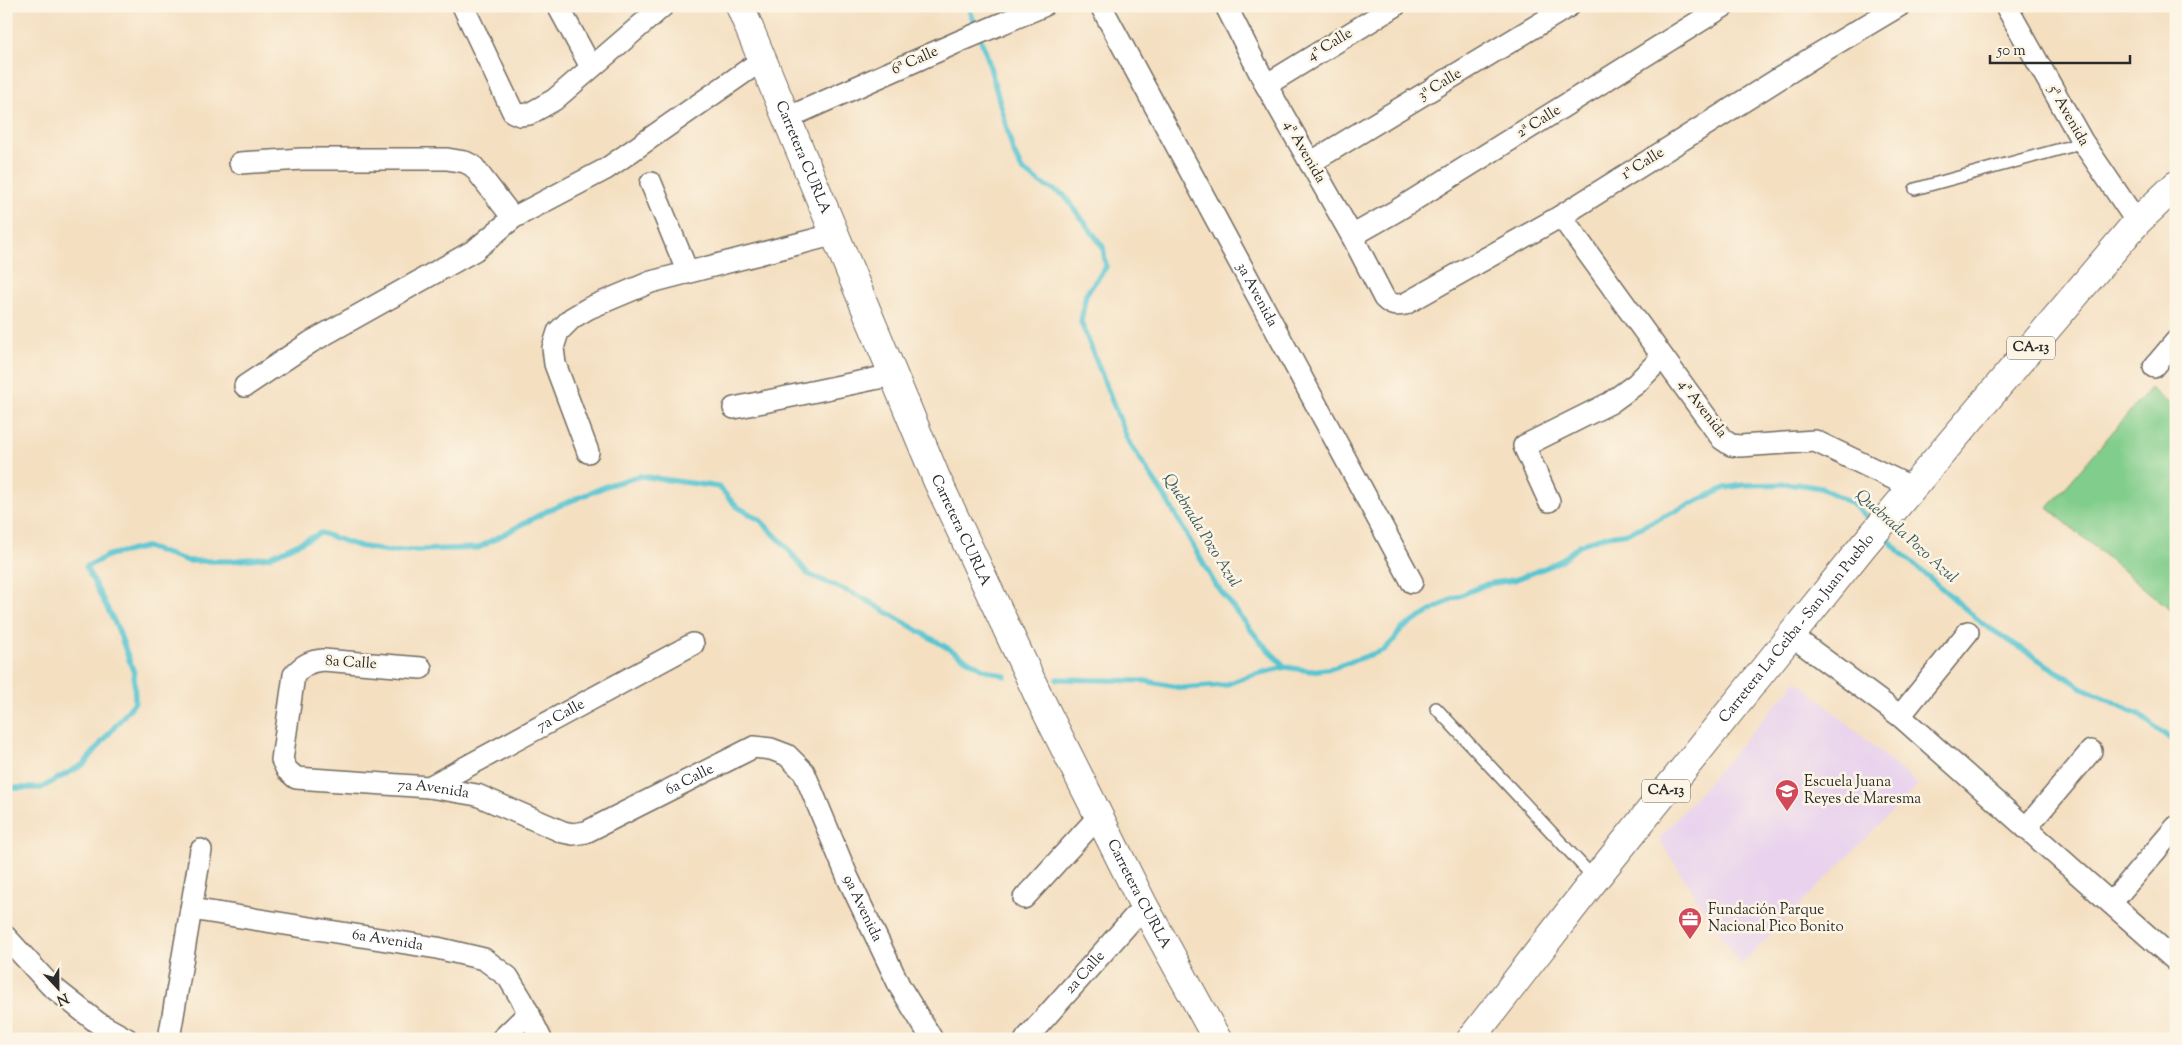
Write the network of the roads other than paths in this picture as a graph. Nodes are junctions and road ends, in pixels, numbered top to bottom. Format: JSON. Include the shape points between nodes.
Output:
{"nodes":[{"id":1,"x":463,"y":6,"type":"edge"},
{"id":2,"x":558,"y":6,"type":"edge"},
{"id":3,"x":740,"y":6,"type":"edge"},
{"id":4,"x":1043,"y":6,"type":"edge"},
{"id":5,"x":1102,"y":6,"type":"edge"},
{"id":6,"x":1395,"y":6,"type":"edge"},
{"id":7,"x":1569,"y":6,"type":"edge"},
{"id":8,"x":1724,"y":6,"type":"edge"},
{"id":9,"x":1899,"y":6,"type":"edge"},
{"id":10,"x":2006,"y":6,"type":"edge"},
{"id":11,"x":660,"y":7,"type":"edge"},
{"id":12,"x":1229,"y":7,"type":"edge"},
{"id":13,"x":762,"y":60,"type":"junction"},
{"id":14,"x":591,"y":67,"type":"junction"},
{"id":15,"x":1266,"y":85,"type":"junction"},
{"id":16,"x":787,"y":118,"type":"junction"},
{"id":17,"x":2082,"y":141,"type":"junction"},
{"id":18,"x":1310,"y":162,"type":"junction"},
{"id":19,"x":240,"y":164,"type":"dead end"},
{"id":20,"x":652,"y":183,"type":"dead end"},
{"id":21,"x":2176,"y":185,"type":"edge"},
{"id":22,"x":1915,"y":189,"type":"dead end"},
{"id":23,"x":1561,"y":216,"type":"junction"},
{"id":24,"x":513,"y":218,"type":"junction"},
{"id":25,"x":2137,"y":222,"type":"junction"},
{"id":26,"x":836,"y":234,"type":"junction"},
{"id":27,"x":1352,"y":236,"type":"junction"},
{"id":28,"x":688,"y":273,"type":"junction"},
{"id":29,"x":1384,"y":298,"type":"joint"},
{"id":30,"x":2176,"y":341,"type":"edge"},
{"id":31,"x":1662,"y":357,"type":"junction"},
{"id":32,"x":2154,"y":367,"type":"dead end"},
{"id":33,"x":893,"y":375,"type":"junction"},
{"id":34,"x":245,"y":386,"type":"dead end"},
{"id":35,"x":734,"y":408,"type":"dead end"},
{"id":36,"x":588,"y":452,"type":"dead end"},
{"id":37,"x":1913,"y":488,"type":"junction"},
{"id":38,"x":1549,"y":501,"type":"dead end"},
{"id":39,"x":1412,"y":582,"type":"dead end"},
{"id":40,"x":1968,"y":632,"type":"dead end"},
{"id":41,"x":1792,"y":636,"type":"junction"},
{"id":42,"x":693,"y":644,"type":"dead end"},
{"id":43,"x":421,"y":668,"type":"dead end"},
{"id":44,"x":1436,"y":708,"type":"dead end"},
{"id":45,"x":1900,"y":716,"type":"junction"},
{"id":46,"x":2091,"y":751,"type":"dead end"},
{"id":47,"x":287,"y":770,"type":"joint"},
{"id":48,"x":804,"y":772,"type":"joint"},
{"id":49,"x":429,"y":787,"type":"junction"},
{"id":50,"x":1099,"y":816,"type":"junction"},
{"id":51,"x":2176,"y":826,"type":"edge"},
{"id":52,"x":2026,"y":828,"type":"junction"},
{"id":53,"x":573,"y":834,"type":"joint"},
{"id":54,"x":201,"y":850,"type":"dead end"},
{"id":55,"x":1595,"y":879,"type":"junction"},
{"id":56,"x":1024,"y":898,"type":"dead end"},
{"id":57,"x":2111,"y":904,"type":"junction"},
{"id":58,"x":1144,"y":906,"type":"junction"},
{"id":59,"x":191,"y":909,"type":"junction"},
{"id":60,"x":6,"y":937,"type":"edge"},
{"id":61,"x":2176,"y":960,"type":"edge"},
{"id":62,"x":529,"y":1012,"type":"junction"},
{"id":63,"x":1478,"y":1036,"type":"edge"},
{"id":64,"x":127,"y":1039,"type":"edge"},
{"id":65,"x":169,"y":1039,"type":"edge"},
{"id":66,"x":502,"y":1039,"type":"edge"},
{"id":67,"x":541,"y":1039,"type":"edge"},
{"id":68,"x":932,"y":1039,"type":"edge"},
{"id":69,"x":1026,"y":1039,"type":"edge"},
{"id":70,"x":1217,"y":1039,"type":"edge"}],
"edges":[{"from":1,"to":14,"type":"street","via":[[513,112],[530,114],[554,100]]},
{"from":2,"to":14,"type":"street"},
{"from":3,"to":13,"type":"main road","name":"Carretera CURLA"},
{"from":4,"to":16,"type":"street","name":"6ª Calle"},
{"from":5,"to":39,"type":"street","name":"3a Avenida"},
{"from":6,"to":15,"type":"street","name":"4ª Calle"},
{"from":7,"to":18,"type":"street","name":"3ª Calle"},
{"from":8,"to":27,"type":"street","name":"2ª Calle"},
{"from":9,"to":23,"type":"street","name":"1ª Calle"},
{"from":10,"to":17,"type":"street","name":"5ª Avenida"},
{"from":11,"to":14,"type":"street"},
{"from":12,"to":15,"type":"street","name":"4ª Avenida"},
{"from":13,"to":16,"type":"main road","name":"Carretera CURLA"},
{"from":13,"to":24,"type":"street","via":[[606,169]]},
{"from":15,"to":18,"type":"street","name":"4ª Avenida"},
{"from":16,"to":26,"type":"main road","name":"Carretera CURLA"},
{"from":17,"to":22,"type":"lane"},
{"from":17,"to":25,"type":"street","name":"5ª Avenida"},
{"from":18,"to":27,"type":"street","name":"4ª Avenida"},
{"from":19,"to":24,"type":"street","via":[[302,159],[465,162],[473,166]]},
{"from":20,"to":28,"type":"street"},
{"from":21,"to":25,"type":"main road","name":"Carretera La Ceiba - San Juan Pueblo","number":"CA-13"},
{"from":23,"to":29,"type":"street","name":"1ª Calle","via":[[1405,304],[1396,306]]},
{"from":23,"to":31,"type":"street","name":"4ª Avenida"},
{"from":24,"to":34,"type":"street","via":[[475,250],[311,342]]},
{"from":25,"to":37,"type":"main road","name":"Carretera La Ceiba - San Juan Pueblo","number":"CA-13"},
{"from":26,"to":28,"type":"street"},
{"from":26,"to":33,"type":"main road","name":"Carretera CURLA"},
{"from":27,"to":29,"type":"street","name":"4ª Avenida"},
{"from":28,"to":36,"type":"street","via":[[651,282],[589,308],[558,332],[553,348],[555,364]]},
{"from":30,"to":32,"type":"street"},
{"from":31,"to":37,"type":"street","name":"4ª Avenida","via":[[1722,439],[1731,445],[1815,440]]},
{"from":31,"to":38,"type":"street","via":[[1636,384],[1610,403],[1524,446]]},
{"from":33,"to":35,"type":"street"},
{"from":33,"to":50,"type":"main road","name":"Carretera CURLA","via":[[937,480]]},
{"from":37,"to":41,"type":"main road","name":"Carretera La Ceiba - San Juan Pueblo","number":"CA-13"},
{"from":40,"to":45,"type":"street"},
{"from":41,"to":45,"type":"street"},
{"from":41,"to":55,"type":"main road","name":"Carretera La Ceiba - San Juan Pueblo","number":"CA-13"},
{"from":42,"to":49,"type":"street","name":"7a Calle"},
{"from":43,"to":47,"type":"street","name":"8a Calle","via":[[323,660],[310,661],[300,668],[294,675],[282,760]]},
{"from":44,"to":55,"type":"lane"},
{"from":45,"to":52,"type":"street"},
{"from":46,"to":52,"type":"street"},
{"from":47,"to":49,"type":"street","name":"7a Avenida","via":[[296,778]]},
{"from":48,"to":53,"type":"street","name":"6a Calle","via":[[787,755],[754,747],[586,832]]},
{"from":48,"to":68,"type":"street","name":"9a Avenida","via":[[852,886],[900,987]]},
{"from":49,"to":53,"type":"street","name":"7a Avenida","via":[[477,795]]},
{"from":50,"to":56,"type":"street"},
{"from":50,"to":58,"type":"main road","name":"Carretera CURLA"},
{"from":51,"to":57,"type":"street"},
{"from":52,"to":57,"type":"street"},
{"from":54,"to":59,"type":"street"},
{"from":55,"to":63,"type":"main road","name":"Carretera La Ceiba - San Juan Pueblo","number":"CA-13"},
{"from":57,"to":61,"type":"street"},
{"from":58,"to":69,"type":"street","name":"2a Calle"},
{"from":58,"to":70,"type":"main road","name":"Carretera CURLA"},
{"from":59,"to":62,"type":"street","name":"6a Avenida","via":[[437,948],[484,959],[508,977]]},
{"from":59,"to":65,"type":"street"},
{"from":60,"to":64,"type":"street","via":[[50,985],[98,1023]]},
{"from":62,"to":66,"type":"street"},
{"from":62,"to":67,"type":"street","name":"6a Avenida"}]}
